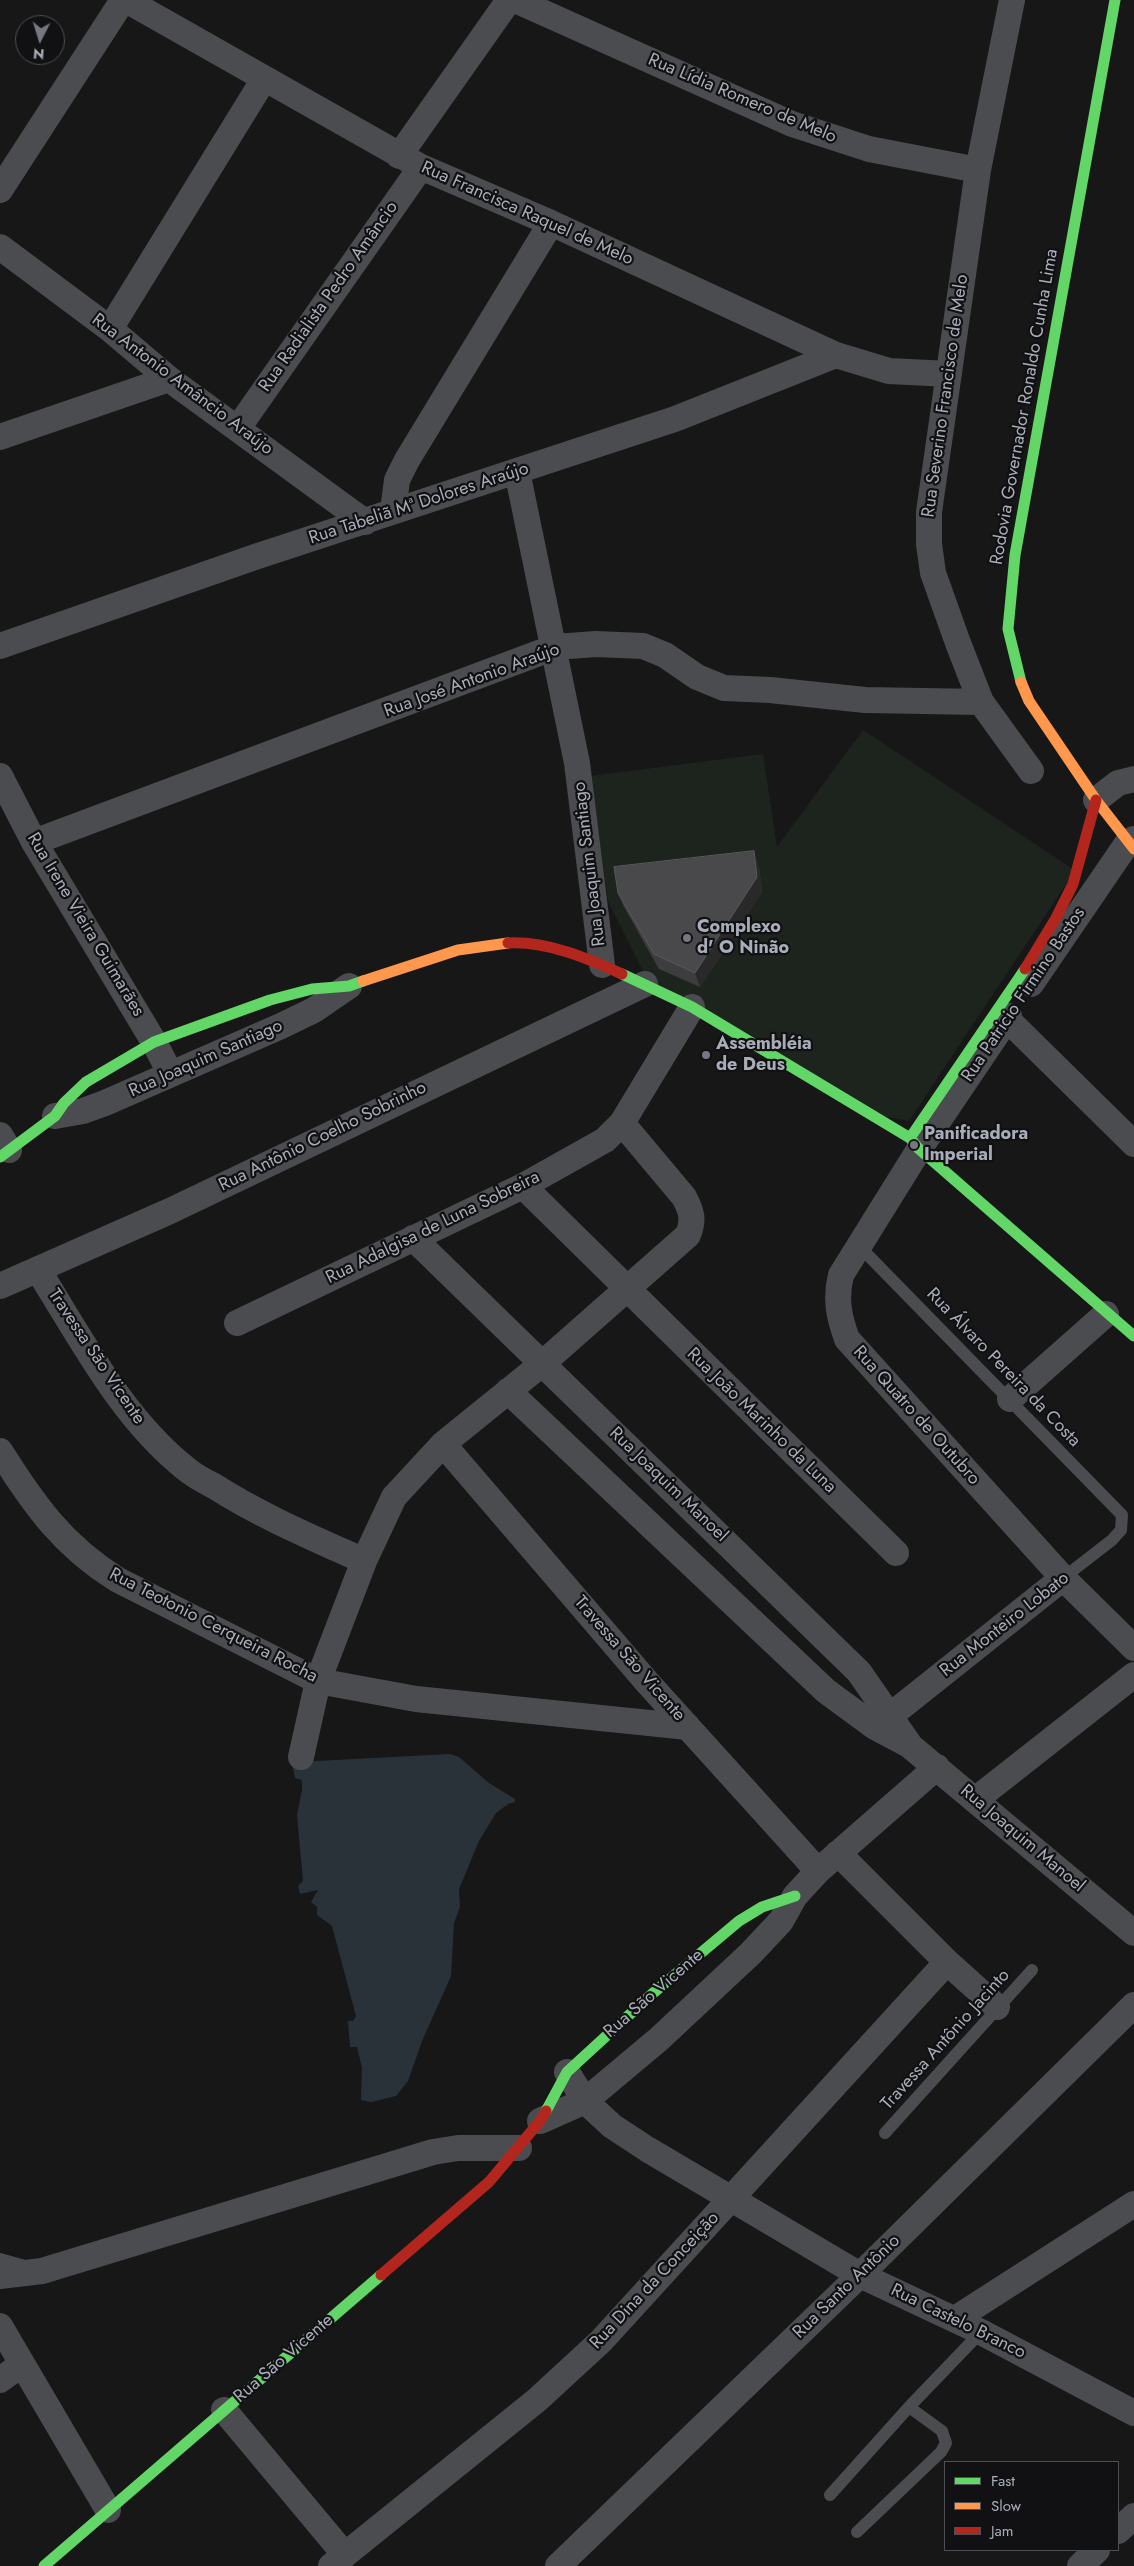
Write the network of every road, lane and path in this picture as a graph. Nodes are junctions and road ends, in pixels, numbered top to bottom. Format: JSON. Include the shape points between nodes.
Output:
{"nodes":[{"id":1,"x":124,"y":0,"type":"edge"},
{"id":2,"x":509,"y":0,"type":"edge"},
{"id":3,"x":515,"y":0,"type":"edge"},
{"id":4,"x":1012,"y":0,"type":"edge"},
{"id":5,"x":1115,"y":0,"type":"edge"},
{"id":6,"x":264,"y":79,"type":"junction"},
{"id":7,"x":410,"y":162,"type":"junction"},
{"id":8,"x":978,"y":170,"type":"junction"},
{"id":9,"x":0,"y":190,"type":"edge"},
{"id":10,"x":551,"y":223,"type":"junction"},
{"id":11,"x":0,"y":248,"type":"edge"},
{"id":12,"x":110,"y":329,"type":"junction"},
{"id":13,"x":836,"y":355,"type":"junction"},
{"id":14,"x":949,"y":374,"type":"junction"},
{"id":15,"x":169,"y":379,"type":"junction"},
{"id":16,"x":238,"y":428,"type":"junction"},
{"id":17,"x":0,"y":437,"type":"edge"},
{"id":18,"x":517,"y":472,"type":"junction"},
{"id":19,"x":393,"y":511,"type":"junction"},
{"id":20,"x":365,"y":522,"type":"junction"},
{"id":21,"x":0,"y":646,"type":"edge"},
{"id":22,"x":555,"y":648,"type":"junction"},
{"id":23,"x":982,"y":702,"type":"junction"},
{"id":24,"x":1030,"y":771,"type":"dead end"},
{"id":25,"x":0,"y":776,"type":"edge"},
{"id":26,"x":1134,"y":779,"type":"edge"},
{"id":27,"x":1096,"y":800,"type":"junction"},
{"id":28,"x":34,"y":842,"type":"junction"},
{"id":29,"x":1132,"y":843,"type":"edge"},
{"id":30,"x":602,"y":965,"type":"junction"},
{"id":31,"x":645,"y":984,"type":"junction"},
{"id":32,"x":349,"y":986,"type":"junction"},
{"id":33,"x":692,"y":1007,"type":"junction"},
{"id":34,"x":1007,"y":1019,"type":"junction"},
{"id":35,"x":154,"y":1042,"type":"junction"},
{"id":36,"x":170,"y":1073,"type":"junction"},
{"id":37,"x":55,"y":1116,"type":"junction"},
{"id":38,"x":622,"y":1124,"type":"junction"},
{"id":39,"x":915,"y":1143,"type":"junction"},
{"id":40,"x":1134,"y":1144,"type":"edge"},
{"id":41,"x":3,"y":1147,"type":"edge"},
{"id":42,"x":523,"y":1186,"type":"junction"},
{"id":43,"x":413,"y":1238,"type":"junction"},
{"id":44,"x":859,"y":1246,"type":"junction"},
{"id":45,"x":38,"y":1270,"type":"junction"},
{"id":46,"x":0,"y":1286,"type":"edge"},
{"id":47,"x":626,"y":1289,"type":"junction"},
{"id":48,"x":1106,"y":1314,"type":"junction"},
{"id":49,"x":237,"y":1323,"type":"dead end"},
{"id":50,"x":1134,"y":1336,"type":"edge"},
{"id":51,"x":543,"y":1363,"type":"junction"},
{"id":52,"x":508,"y":1391,"type":"junction"},
{"id":53,"x":1010,"y":1399,"type":"junction"},
{"id":54,"x":443,"y":1444,"type":"junction"},
{"id":55,"x":0,"y":1451,"type":"edge"},
{"id":56,"x":1122,"y":1515,"type":"joint"},
{"id":57,"x":896,"y":1553,"type":"dead end"},
{"id":58,"x":364,"y":1561,"type":"junction"},
{"id":59,"x":1063,"y":1578,"type":"junction"},
{"id":60,"x":1134,"y":1648,"type":"edge"},
{"id":61,"x":1134,"y":1676,"type":"edge"},
{"id":62,"x":318,"y":1680,"type":"junction"},
{"id":63,"x":883,"y":1721,"type":"junction"},
{"id":64,"x":688,"y":1728,"type":"junction"},
{"id":65,"x":301,"y":1757,"type":"dead end"},
{"id":66,"x":937,"y":1767,"type":"junction"},
{"id":67,"x":975,"y":1800,"type":"junction"},
{"id":68,"x":838,"y":1853,"type":"junction"},
{"id":69,"x":818,"y":1871,"type":"junction"},
{"id":70,"x":795,"y":1896,"type":"junction"},
{"id":71,"x":1134,"y":1933,"type":"edge"},
{"id":72,"x":947,"y":1962,"type":"junction"},
{"id":73,"x":1032,"y":1970,"type":"dead end"},
{"id":74,"x":1134,"y":2005,"type":"edge"},
{"id":75,"x":997,"y":2007,"type":"junction"},
{"id":76,"x":567,"y":2072,"type":"junction"},
{"id":77,"x":585,"y":2101,"type":"junction"},
{"id":78,"x":540,"y":2121,"type":"junction"},
{"id":79,"x":885,"y":2133,"type":"dead end"},
{"id":80,"x":519,"y":2148,"type":"junction"},
{"id":81,"x":731,"y":2200,"type":"junction"},
{"id":82,"x":1134,"y":2204,"type":"edge"},
{"id":83,"x":0,"y":2259,"type":"edge"},
{"id":84,"x":42,"y":2271,"type":"junction"},
{"id":85,"x":860,"y":2275,"type":"junction"},
{"id":86,"x":0,"y":2276,"type":"edge"},
{"id":87,"x":954,"y":2319,"type":"junction"},
{"id":88,"x":0,"y":2326,"type":"edge"},
{"id":89,"x":981,"y":2332,"type":"junction"},
{"id":90,"x":22,"y":2364,"type":"junction"},
{"id":91,"x":0,"y":2380,"type":"edge"},
{"id":92,"x":909,"y":2407,"type":"junction"},
{"id":93,"x":224,"y":2410,"type":"junction"},
{"id":94,"x":1134,"y":2413,"type":"edge"},
{"id":95,"x":830,"y":2495,"type":"dead end"},
{"id":96,"x":108,"y":2510,"type":"junction"},
{"id":97,"x":1134,"y":2516,"type":"edge"},
{"id":98,"x":1119,"y":2530,"type":"edge"},
{"id":99,"x":857,"y":2532,"type":"dead end"},
{"id":100,"x":1096,"y":2551,"type":"edge"},
{"id":101,"x":338,"y":2560,"type":"edge"},
{"id":102,"x":44,"y":2566,"type":"edge"},
{"id":103,"x":558,"y":2566,"type":"edge"},
{"id":104,"x":1080,"y":2566,"type":"edge"}],
"edges":[{"from":1,"to":6,"type":"street","name":"Rua Francisca Raquel de Melo"},
{"from":1,"to":9,"type":"street"},
{"from":2,"to":7,"type":"street","name":"Rua Radialista Pedro Amâncio"},
{"from":3,"to":8,"type":"street","name":"Rua Lídia Romero de Melo","via":[[792,124],[869,149]]},
{"from":4,"to":8,"type":"street","name":"Rua Severino Francisco de Melo"},
{"from":5,"to":27,"type":"street","name":"Rodovia Governador Ronaldo Cunha Lima","via":[[1021,516],[1008,629],[1022,687],[1029,701]]},
{"from":6,"to":7,"type":"street","name":"Rua Francisca Raquel de Melo"},
{"from":6,"to":12,"type":"street"},
{"from":7,"to":10,"type":"street","name":"Rua Francisca Raquel de Melo"},
{"from":7,"to":16,"type":"street","name":"Rua Radialista Pedro Amâncio"},
{"from":8,"to":14,"type":"street","name":"Rua Severino Francisco de Melo"},
{"from":10,"to":13,"type":"street","name":"Rua Francisca Raquel de Melo"},
{"from":10,"to":19,"type":"street","via":[[407,460],[397,480]]},
{"from":11,"to":12,"type":"street","name":"Rua Antonio Amâncio Araújo"},
{"from":12,"to":15,"type":"street","name":"Rua Antonio Amâncio Araújo"},
{"from":13,"to":14,"type":"street","name":"Rua Francisca Raquel de Melo","via":[[890,371]]},
{"from":13,"to":18,"type":"street","name":"Rua Tabeliã Mª Dolores Araújo","via":[[675,419]]},
{"from":14,"to":23,"type":"street","name":"Rua Severino Francisco de Melo","via":[[929,512],[929,544],[933,573]]},
{"from":15,"to":16,"type":"street","name":"Rua Antonio Amâncio Araújo"},
{"from":15,"to":17,"type":"street"},
{"from":16,"to":20,"type":"street","name":"Rua Antonio Amâncio Araújo"},
{"from":18,"to":19,"type":"street","name":"Rua Tabeliã Mª Dolores Araújo"},
{"from":18,"to":22,"type":"street","name":"Rua Joaquim Santiago"},
{"from":19,"to":20,"type":"street","name":"Rua Tabeliã Mª Dolores Araújo"},
{"from":20,"to":21,"type":"street","name":"Rua Tabeliã Mª Dolores Araújo"},
{"from":22,"to":23,"type":"street","name":"Rua José Antonio Araújo","via":[[596,644],[643,646],[665,655],[696,677],[724,688],[864,700]]},
{"from":22,"to":28,"type":"street","name":"Rua José Antonio Araújo"},
{"from":22,"to":30,"type":"street","name":"Rua Joaquim Santiago","via":[[577,763]]},
{"from":23,"to":24,"type":"street","name":"Rua Severino Francisco de Melo"},
{"from":25,"to":28,"type":"street","name":"Rua Irene Vieira Guimarães"},
{"from":26,"to":27,"type":"street","via":[[1118,783]]},
{"from":27,"to":29,"type":"street","name":"Rodovia Governador Ronaldo Cunha Lima"},
{"from":27,"to":39,"type":"street","name":"Rua Patricio Firmino Bastos","via":[[1074,882],[1061,910],[1019,980],[940,1090]]},
{"from":28,"to":35,"type":"street","name":"Rua Irene Vieira Guimarães"},
{"from":29,"to":34,"type":"street","name":"Rua Patricio Firmino Bastos"},
{"from":30,"to":31,"type":"street","name":"Rua Joaquim Santiago"},
{"from":30,"to":32,"type":"street","name":"Rua Joaquim Santiago","via":[[560,950],[524,942],[492,944],[458,950]]},
{"from":31,"to":33,"type":"street","name":"Rua Joaquim Santiago"},
{"from":31,"to":45,"type":"street","name":"Rua Antônio Coelho Sobrinho"},
{"from":32,"to":35,"type":"street","name":"Rua Joaquim Santiago","via":[[312,990],[270,1000]]},
{"from":32,"to":36,"type":"street","name":"Rua Joaquim Santiago","via":[[314,1010]]},
{"from":33,"to":38,"type":"street"},
{"from":33,"to":39,"type":"street","name":"Rua Joaquim Santiago"},
{"from":34,"to":39,"type":"street","name":"Rua Patricio Firmino Bastos"},
{"from":34,"to":40,"type":"street"},
{"from":35,"to":36,"type":"street","name":"Rua Irene Vieira Guimarães"},
{"from":35,"to":37,"type":"street","name":"Rua Joaquim Santiago","via":[[86,1082]]},
{"from":36,"to":37,"type":"street","name":"Rua Joaquim Santiago","via":[[105,1103]]},
{"from":37,"to":41,"type":"street","name":"Rua Joaquim Santiago"},
{"from":38,"to":42,"type":"street","name":"Rua Adalgisa de Luna Sobreira","via":[[580,1156]]},
{"from":38,"to":47,"type":"street","via":[[684,1197],[692,1211],[693,1223],[688,1235]]},
{"from":39,"to":44,"type":"street","name":"Rua Quatro de Outubro"},
{"from":39,"to":48,"type":"street","name":"Rua Joaquim Santiago"},
{"from":42,"to":43,"type":"street","name":"Rua Adalgisa de Luna Sobreira"},
{"from":42,"to":47,"type":"street","name":"Rua João Marinho da Luna"},
{"from":43,"to":49,"type":"street","name":"Rua Adalgisa de Luna Sobreira"},
{"from":43,"to":51,"type":"street","name":"Rua Joaquim Manoel"},
{"from":44,"to":53,"type":"lane","name":"Rua Álvaro Pereira da Costa"},
{"from":44,"to":59,"type":"street","name":"Rua Quatro de Outubro","via":[[841,1275],[838,1289],[839,1316],[847,1339]]},
{"from":45,"to":46,"type":"street","name":"Rua Antônio Coelho Sobrinho"},
{"from":45,"to":58,"type":"street","name":"Travessa São Vicente","via":[[100,1369],[148,1434],[185,1469],[266,1516]]},
{"from":47,"to":51,"type":"street"},
{"from":47,"to":57,"type":"street","name":"Rua João Marinho da Luna"},
{"from":48,"to":50,"type":"street","name":"Rua Joaquim Santiago"},
{"from":48,"to":53,"type":"street"},
{"from":51,"to":52,"type":"street"},
{"from":51,"to":63,"type":"street","name":"Rua Joaquim Manoel","via":[[859,1672]]},
{"from":52,"to":54,"type":"street"},
{"from":52,"to":63,"type":"street","name":"Rua Joaquim Manoel","via":[[826,1692]]},
{"from":53,"to":56,"type":"lane","name":"Rua Álvaro Pereira da Costa"},
{"from":54,"to":58,"type":"street","via":[[394,1497]]},
{"from":54,"to":64,"type":"street","name":"Travessa São Vicente"},
{"from":55,"to":62,"type":"street","name":"Rua Teotonio Cerqueira Rocha","via":[[50,1523],[90,1563]]},
{"from":56,"to":59,"type":"lane","name":"Rua Monteiro Lobato","via":[[1121,1530],[1112,1540]]},
{"from":58,"to":62,"type":"street"},
{"from":59,"to":60,"type":"street","name":"Rua Quatro de Outubro"},
{"from":59,"to":63,"type":"street","name":"Rua Monteiro Lobato"},
{"from":61,"to":67,"type":"street"},
{"from":62,"to":64,"type":"street","name":"Rua Teotonio Cerqueira Rocha","via":[[416,1699]]},
{"from":62,"to":65,"type":"street"},
{"from":63,"to":66,"type":"street","name":"Rua Joaquim Manoel"},
{"from":64,"to":69,"type":"street","name":"Travessa São Vicente"},
{"from":66,"to":67,"type":"street","name":"Rua Joaquim Manoel"},
{"from":66,"to":68,"type":"street","name":"Rua São Vicente"},
{"from":67,"to":71,"type":"street","name":"Rua Joaquim Manoel"},
{"from":68,"to":69,"type":"street","name":"Rua São Vicente"},
{"from":68,"to":72,"type":"street"},
{"from":69,"to":70,"type":"street","name":"Rua São Vicente"},
{"from":70,"to":76,"type":"street","name":"Rua São Vicente","via":[[762,1907],[739,1921],[652,1994]]},
{"from":70,"to":77,"type":"street","name":"Rua São Vicente","via":[[780,1921],[751,1953],[659,2039]]},
{"from":72,"to":75,"type":"street"},
{"from":72,"to":81,"type":"street","name":"Rua Dina da Conceição"},
{"from":73,"to":75,"type":"lane","name":"Travessa Antônio Jacinto"},
{"from":74,"to":85,"type":"street","name":"Rua Santo Antônio"},
{"from":75,"to":79,"type":"lane","name":"Travessa Antônio Jacinto"},
{"from":76,"to":77,"type":"street","name":"Rua Castelo Branco"},
{"from":76,"to":78,"type":"street","name":"Rua São Vicente"},
{"from":77,"to":78,"type":"street","name":"Rua São Vicente"},
{"from":77,"to":81,"type":"street","name":"Rua Castelo Branco","via":[[612,2126]]},
{"from":78,"to":80,"type":"street","name":"Rua São Vicente"},
{"from":80,"to":84,"type":"street","via":[[458,2148],[433,2152]]},
{"from":80,"to":93,"type":"street","name":"Rua São Vicente","via":[[489,2182]]},
{"from":81,"to":85,"type":"street","name":"Rua Castelo Branco"},
{"from":81,"to":101,"type":"street","name":"Rua Dina da Conceição","via":[[594,2348],[536,2400]]},
{"from":82,"to":87,"type":"street"},
{"from":83,"to":84,"type":"lane"},
{"from":84,"to":86,"type":"street"},
{"from":85,"to":87,"type":"street","name":"Rua Castelo Branco"},
{"from":85,"to":103,"type":"street","name":"Rua Santo Antônio"},
{"from":87,"to":89,"type":"street","name":"Rua Castelo Branco"},
{"from":88,"to":90,"type":"street"},
{"from":89,"to":92,"type":"lane"},
{"from":89,"to":94,"type":"street","name":"Rua Castelo Branco"},
{"from":90,"to":91,"type":"street"},
{"from":90,"to":96,"type":"street"},
{"from":92,"to":95,"type":"lane"},
{"from":92,"to":99,"type":"lane","via":[[942,2431],[946,2443],[941,2452]]},
{"from":93,"to":96,"type":"street","name":"Rua São Vicente"},
{"from":93,"to":101,"type":"street"},
{"from":96,"to":102,"type":"street","name":"Rua São Vicente"},
{"from":97,"to":98,"type":"street"},
{"from":100,"to":104,"type":"street"}]}
